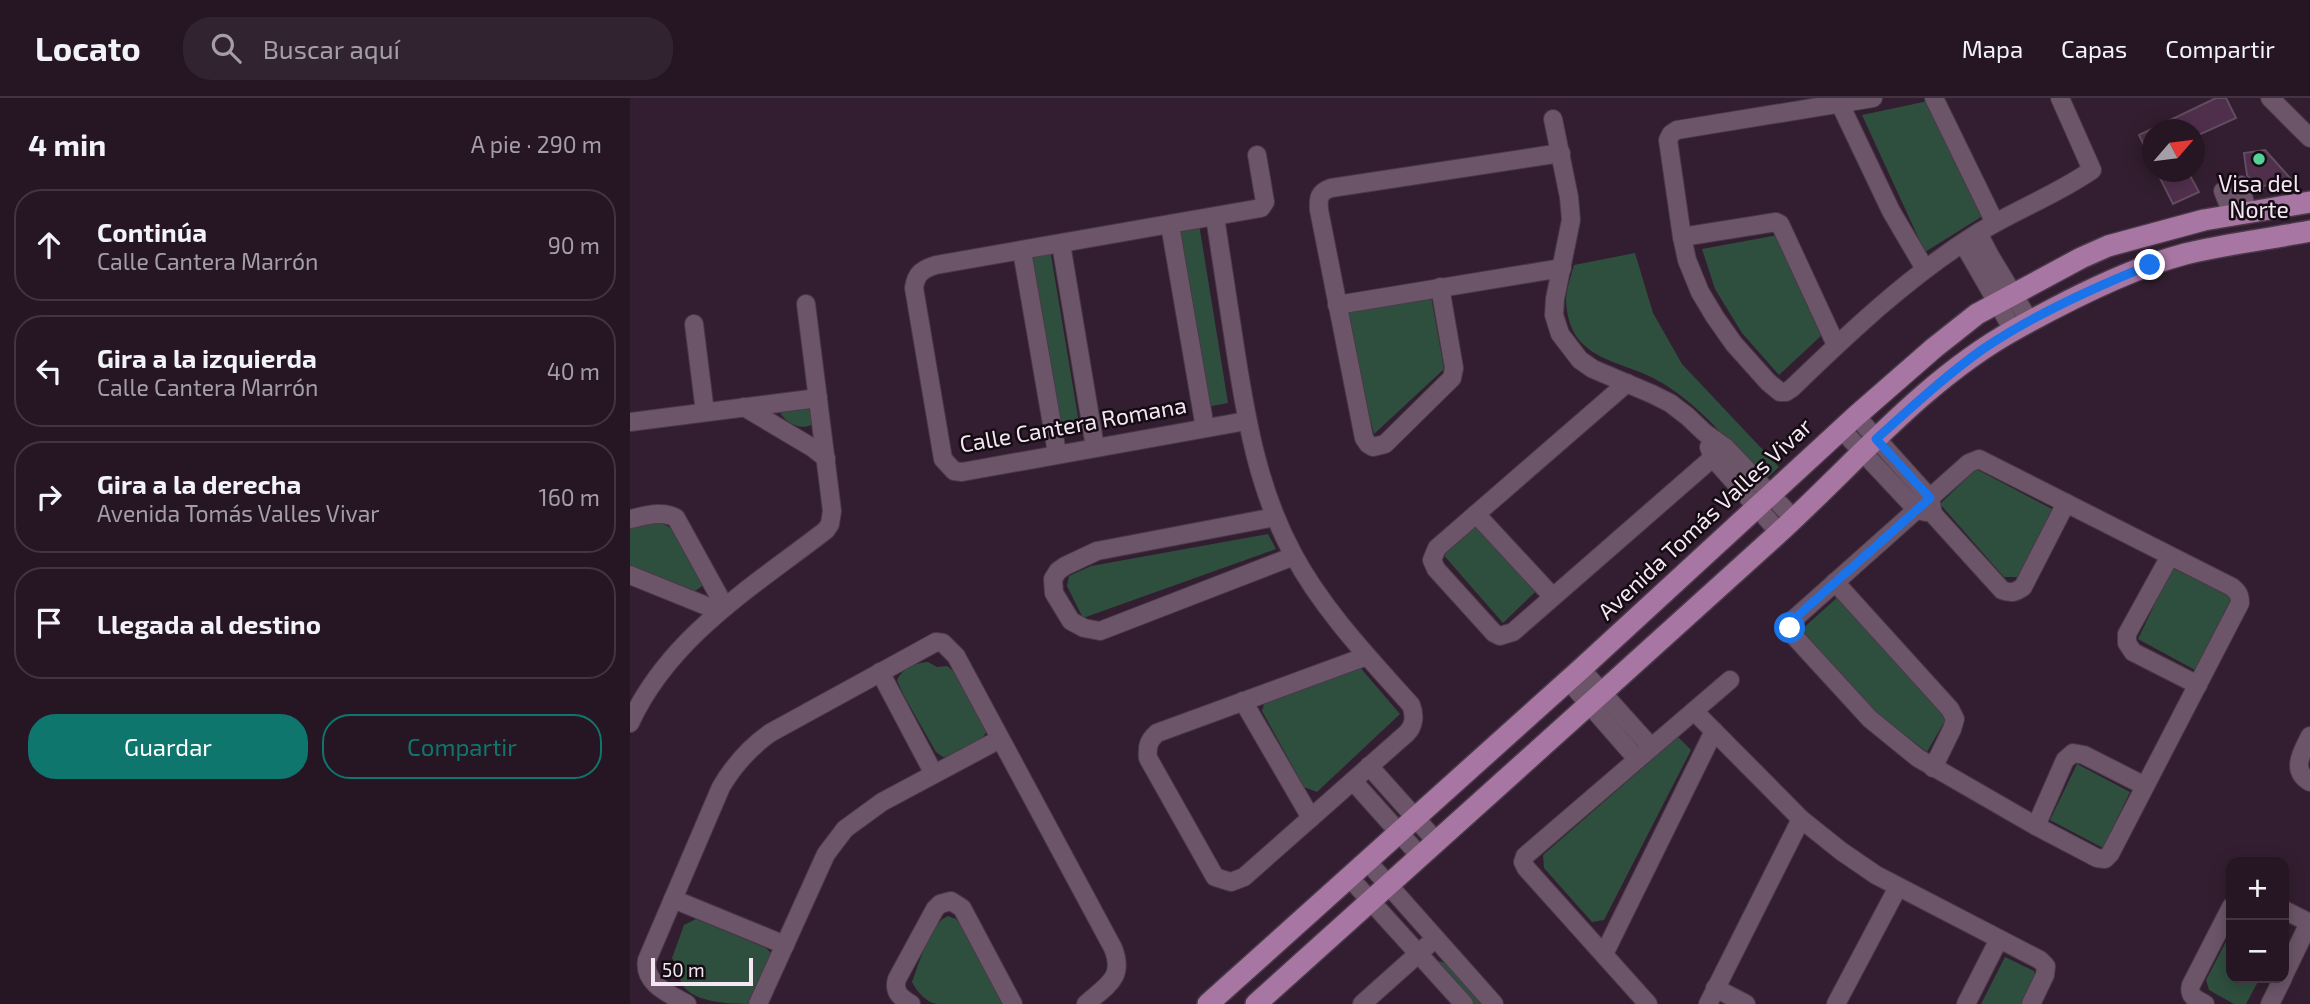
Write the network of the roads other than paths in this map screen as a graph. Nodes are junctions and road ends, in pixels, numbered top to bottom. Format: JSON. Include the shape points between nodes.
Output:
{"nodes":[{"id":1,"x":1873,"y":98,"type":"edge"},
{"id":2,"x":1934,"y":98,"type":"edge"},
{"id":3,"x":2060,"y":98,"type":"edge"},
{"id":4,"x":2270,"y":98,"type":"edge"},
{"id":5,"x":1840,"y":104,"type":"junction"},
{"id":6,"x":2290,"y":116,"type":"junction"},
{"id":7,"x":1553,"y":119,"type":"dead end"},
{"id":8,"x":2272,"y":124,"type":"dead end"},
{"id":9,"x":2310,"y":138,"type":"edge"},
{"id":10,"x":1561,"y":153,"type":"junction"},
{"id":11,"x":1257,"y":155,"type":"dead end"},
{"id":12,"x":2241,"y":185,"type":"dead end"},
{"id":13,"x":2223,"y":191,"type":"dead end"},
{"id":14,"x":2310,"y":202,"type":"edge"},
{"id":15,"x":2240,"y":215,"type":"junction"},
{"id":16,"x":1214,"y":217,"type":"junction"},
{"id":17,"x":1995,"y":223,"type":"junction"},
{"id":18,"x":1170,"y":225,"type":"junction"},
{"id":19,"x":2310,"y":231,"type":"edge"},
{"id":20,"x":1979,"y":233,"type":"junction"},
{"id":21,"x":1682,"y":237,"type":"junction"},
{"id":22,"x":1963,"y":243,"type":"junction"},
{"id":23,"x":1061,"y":244,"type":"junction"},
{"id":24,"x":1021,"y":251,"type":"junction"},
{"id":25,"x":1562,"y":268,"type":"junction"},
{"id":26,"x":1925,"y":269,"type":"junction"},
{"id":27,"x":2000,"y":272,"type":"junction"},
{"id":28,"x":1984,"y":282,"type":"junction"},
{"id":29,"x":1440,"y":287,"type":"junction"},
{"id":30,"x":2005,"y":298,"type":"junction"},
{"id":31,"x":806,"y":303,"type":"dead end"},
{"id":32,"x":1337,"y":305,"type":"junction"},
{"id":33,"x":694,"y":324,"type":"dead end"},
{"id":34,"x":2022,"y":326,"type":"junction"},
{"id":35,"x":1836,"y":345,"type":"junction"},
{"id":36,"x":1627,"y":383,"type":"junction"},
{"id":37,"x":818,"y":398,"type":"junction"},
{"id":38,"x":744,"y":407,"type":"junction"},
{"id":39,"x":705,"y":412,"type":"junction"},
{"id":40,"x":1246,"y":421,"type":"junction"},
{"id":41,"x":630,"y":422,"type":"edge"},
{"id":42,"x":1848,"y":422,"type":"junction"},
{"id":43,"x":1205,"y":428,"type":"junction"},
{"id":44,"x":1869,"y":445,"type":"junction"},
{"id":45,"x":1095,"y":447,"type":"junction"},
{"id":46,"x":1057,"y":453,"type":"junction"},
{"id":47,"x":1719,"y":453,"type":"junction"},
{"id":48,"x":826,"y":458,"type":"junction"},
{"id":49,"x":1764,"y":501,"type":"junction"},
{"id":50,"x":2066,"y":503,"type":"junction"},
{"id":51,"x":1927,"y":507,"type":"junction"},
{"id":52,"x":1476,"y":514,"type":"junction"},
{"id":53,"x":1275,"y":517,"type":"junction"},
{"id":54,"x":630,"y":519,"type":"edge"},
{"id":55,"x":1787,"y":525,"type":"junction"},
{"id":56,"x":1294,"y":556,"type":"junction"},
{"id":57,"x":2170,"y":556,"type":"junction"},
{"id":58,"x":630,"y":575,"type":"edge"},
{"id":59,"x":1835,"y":582,"type":"junction"},
{"id":60,"x":1553,"y":597,"type":"junction"},
{"id":61,"x":722,"y":609,"type":"junction"},
{"id":62,"x":1367,"y":656,"type":"junction"},
{"id":63,"x":880,"y":672,"type":"junction"},
{"id":64,"x":1574,"y":674,"type":"junction"},
{"id":65,"x":1730,"y":680,"type":"dead end"},
{"id":66,"x":2197,"y":685,"type":"junction"},
{"id":67,"x":1596,"y":698,"type":"junction"},
{"id":68,"x":635,"y":701,"type":"edge"},
{"id":69,"x":1244,"y":701,"type":"junction"},
{"id":70,"x":1694,"y":711,"type":"junction"},
{"id":71,"x":630,"y":723,"type":"edge"},
{"id":72,"x":1714,"y":731,"type":"junction"},
{"id":73,"x":2310,"y":736,"type":"edge"},
{"id":74,"x":1000,"y":739,"type":"junction"},
{"id":75,"x":1644,"y":752,"type":"junction"},
{"id":76,"x":1369,"y":766,"type":"junction"},
{"id":77,"x":1933,"y":768,"type":"junction"},
{"id":78,"x":934,"y":774,"type":"junction"},
{"id":79,"x":1353,"y":781,"type":"junction"},
{"id":80,"x":2310,"y":782,"type":"edge"},
{"id":81,"x":2145,"y":786,"type":"junction"},
{"id":82,"x":1399,"y":800,"type":"junction"},
{"id":83,"x":1383,"y":814,"type":"junction"},
{"id":84,"x":1311,"y":818,"type":"junction"},
{"id":85,"x":1801,"y":819,"type":"junction"},
{"id":86,"x":1407,"y":825,"type":"junction"},
{"id":87,"x":2036,"y":826,"type":"junction"},
{"id":88,"x":1428,"y":849,"type":"junction"},
{"id":89,"x":1367,"y":861,"type":"junction"},
{"id":90,"x":1349,"y":877,"type":"junction"},
{"id":91,"x":1388,"y":886,"type":"junction"},
{"id":92,"x":1898,"y":887,"type":"junction"},
{"id":93,"x":673,"y":899,"type":"junction"},
{"id":94,"x":1371,"y":901,"type":"junction"},
{"id":95,"x":2289,"y":912,"type":"edge"},
{"id":96,"x":2226,"y":917,"type":"edge"},
{"id":97,"x":2310,"y":923,"type":"edge"},
{"id":98,"x":1436,"y":938,"type":"junction"},
{"id":99,"x":1999,"y":939,"type":"junction"},
{"id":100,"x":785,"y":945,"type":"junction"},
{"id":101,"x":1419,"y":953,"type":"junction"},
{"id":102,"x":1604,"y":954,"type":"junction"},
{"id":103,"x":2289,"y":964,"type":"edge"},
{"id":104,"x":2280,"y":983,"type":"edge"},
{"id":105,"x":1712,"y":996,"type":"edge"},
{"id":106,"x":687,"y":1004,"type":"edge"},
{"id":107,"x":758,"y":1004,"type":"edge"},
{"id":108,"x":911,"y":1004,"type":"edge"},
{"id":109,"x":1013,"y":1004,"type":"edge"},
{"id":110,"x":1086,"y":1004,"type":"edge"},
{"id":111,"x":1208,"y":1004,"type":"edge"},
{"id":112,"x":1256,"y":1004,"type":"edge"},
{"id":113,"x":1362,"y":1004,"type":"edge"},
{"id":114,"x":1464,"y":1004,"type":"edge"},
{"id":115,"x":1494,"y":1004,"type":"edge"},
{"id":116,"x":1648,"y":1004,"type":"edge"},
{"id":117,"x":1746,"y":1004,"type":"edge"},
{"id":118,"x":1836,"y":1004,"type":"edge"},
{"id":119,"x":1966,"y":1004,"type":"edge"},
{"id":120,"x":2031,"y":1004,"type":"edge"},
{"id":121,"x":2205,"y":1004,"type":"edge"},
{"id":122,"x":2270,"y":1004,"type":"edge"}],
"edges":[{"from":1,"to":5,"type":"street"},
{"from":2,"to":17,"type":"street"},
{"from":3,"to":17,"type":"street","via":[[2092,170]]},
{"from":4,"to":6,"type":"street"},
{"from":5,"to":21,"type":"street","via":[[1671,134],[1668,145]]},
{"from":5,"to":26,"type":"street","via":[[1891,211]]},
{"from":6,"to":8,"type":"street"},
{"from":6,"to":9,"type":"street"},
{"from":7,"to":10,"type":"street"},
{"from":10,"to":25,"type":"street","via":[[1571,220]]},
{"from":10,"to":32,"type":"street","via":[[1323,191],[1319,210]]},
{"from":11,"to":16,"type":"street","name":"Calle Cantera Romana","via":[[1265,202],[1261,208]]},
{"from":12,"to":15,"type":"street"},
{"from":13,"to":15,"type":"street"},
{"from":14,"to":15,"type":"main road","name":"Avenida Tomás Valles Vivar"},
{"from":15,"to":30,"type":"main road","name":"Avenida Tomás Valles Vivar","via":[[2169,228],[2108,246]]},
{"from":16,"to":18,"type":"street","name":"Calle Cantera Romana"},
{"from":16,"to":40,"type":"street"},
{"from":17,"to":20,"type":"street"},
{"from":18,"to":23,"type":"street","name":"Calle Cantera Romana"},
{"from":18,"to":43,"type":"street"},
{"from":19,"to":34,"type":"main road","via":[[2150,265]]},
{"from":20,"to":22,"type":"street"},
{"from":20,"to":27,"type":"street"},
{"from":21,"to":35,"type":"street","via":[[1780,224]]},
{"from":21,"to":35,"type":"street","via":[[1700,292],[1715,317],[1773,388],[1786,392],[1792,388]]},
{"from":22,"to":26,"type":"street"},
{"from":22,"to":28,"type":"street"},
{"from":23,"to":24,"type":"street","name":"Calle Cantera Romana"},
{"from":23,"to":45,"type":"street"},
{"from":24,"to":46,"type":"street"},
{"from":24,"to":46,"type":"street","name":"Calle Cantera Romana","via":[[936,265],[915,277],[943,459],[954,471],[962,472]]},
{"from":25,"to":29,"type":"street"},
{"from":25,"to":36,"type":"street","via":[[1554,315],[1560,334],[1580,360]]},
{"from":26,"to":35,"type":"street"},
{"from":27,"to":28,"type":"street"},
{"from":27,"to":30,"type":"street"},
{"from":28,"to":30,"type":"street"},
{"from":29,"to":32,"type":"street"},
{"from":29,"to":32,"type":"street","via":[[1452,378],[1379,447],[1364,438]]},
{"from":30,"to":34,"type":"street"},
{"from":30,"to":42,"type":"main road","name":"Avenida Tomás Valles Vivar","via":[[1956,330]]},
{"from":31,"to":37,"type":"street"},
{"from":33,"to":39,"type":"street"},
{"from":34,"to":44,"type":"main road","via":[[1957,369]]},
{"from":36,"to":47,"type":"street","via":[[1670,403],[1705,433]]},
{"from":36,"to":52,"type":"street"},
{"from":37,"to":38,"type":"street"},
{"from":37,"to":48,"type":"street"},
{"from":38,"to":39,"type":"street"},
{"from":38,"to":48,"type":"street"},
{"from":39,"to":41,"type":"street"},
{"from":40,"to":43,"type":"street","name":"Calle Cantera Romana"},
{"from":40,"to":53,"type":"street"},
{"from":42,"to":44,"type":"street"},
{"from":42,"to":49,"type":"main road","name":"Avenida Tomás Valles Vivar"},
{"from":43,"to":45,"type":"street","name":"Calle Cantera Romana"},
{"from":44,"to":51,"type":"street"},
{"from":44,"to":55,"type":"main road"},
{"from":45,"to":46,"type":"street","name":"Calle Cantera Romana"},
{"from":47,"to":49,"type":"street"},
{"from":47,"to":60,"type":"street"},
{"from":48,"to":61,"type":"street","via":[[830,524]]},
{"from":49,"to":55,"type":"street"},
{"from":49,"to":64,"type":"main road","name":"Avenida Tomás Valles Vivar"},
{"from":50,"to":51,"type":"street","via":[[1979,459],[1969,463]]},
{"from":50,"to":51,"type":"street","via":[[2023,587],[2014,593],[2002,590]]},
{"from":50,"to":57,"type":"street"},
{"from":51,"to":59,"type":"street"},
{"from":52,"to":60,"type":"street"},
{"from":52,"to":60,"type":"street","via":[[1437,548],[1432,560],[1494,633],[1513,632]]},
{"from":53,"to":56,"type":"street"},
{"from":53,"to":56,"type":"street","via":[[1097,551],[1058,571],[1054,593],[1071,621],[1100,631]]},
{"from":54,"to":61,"type":"street","via":[[660,514],[676,518]]},
{"from":55,"to":67,"type":"main road"},
{"from":56,"to":62,"type":"street"},
{"from":57,"to":66,"type":"street","via":[[2127,634],[2127,643],[2133,652]]},
{"from":57,"to":66,"type":"street","via":[[2239,593],[2240,603]]},
{"from":58,"to":61,"type":"street"},
{"from":59,"to":77,"type":"street","via":[[1950,709],[1955,719]]},
{"from":59,"to":77,"type":"street","via":[[1794,619],[1791,632],[1870,719]]},
{"from":61,"to":68,"type":"street","via":[[677,651]]},
{"from":62,"to":69,"type":"street"},
{"from":62,"to":76,"type":"street","via":[[1411,705],[1413,716],[1410,729]]},
{"from":63,"to":74,"type":"street","via":[[928,645],[943,643],[956,656]]},
{"from":63,"to":78,"type":"street"},
{"from":63,"to":93,"type":"street","via":[[770,733],[747,751],[721,787]]},
{"from":64,"to":67,"type":"street"},
{"from":64,"to":86,"type":"main road","name":"Avenida Tomás Valles Vivar"},
{"from":65,"to":70,"type":"street"},
{"from":66,"to":81,"type":"street"},
{"from":67,"to":75,"type":"street"},
{"from":67,"to":88,"type":"main road"},
{"from":68,"to":71,"type":"street"},
{"from":69,"to":84,"type":"street"},
{"from":69,"to":84,"type":"street","via":[[1157,733],[1149,743],[1152,766],[1210,870],[1222,880],[1237,881]]},
{"from":70,"to":72,"type":"street"},
{"from":70,"to":75,"type":"street"},
{"from":72,"to":85,"type":"street"},
{"from":72,"to":102,"type":"street"},
{"from":73,"to":80,"type":"street","via":[[2298,761],[2300,773]]},
{"from":74,"to":78,"type":"street"},
{"from":74,"to":110,"type":"street","via":[[1117,957],[1116,974]]},
{"from":75,"to":102,"type":"street","via":[[1528,851],[1523,862]]},
{"from":76,"to":79,"type":"street"},
{"from":76,"to":82,"type":"street"},
{"from":77,"to":87,"type":"street"},
{"from":78,"to":100,"type":"street","via":[[867,810],[845,829],[826,854]]},
{"from":79,"to":83,"type":"street"},
{"from":79,"to":84,"type":"street"},
{"from":81,"to":87,"type":"street","via":[[2105,859]]},
{"from":81,"to":87,"type":"street","via":[[2073,753],[2065,760]]},
{"from":82,"to":83,"type":"street"},
{"from":82,"to":86,"type":"street"},
{"from":83,"to":86,"type":"street"},
{"from":85,"to":92,"type":"street"},
{"from":85,"to":105,"type":"street"},
{"from":86,"to":88,"type":"street"},
{"from":86,"to":89,"type":"main road","name":"Avenida Tomás Valles Vivar"},
{"from":88,"to":91,"type":"main road"},
{"from":89,"to":90,"type":"main road","name":"Avenida Tomás Valles Vivar"},
{"from":89,"to":91,"type":"street"},
{"from":90,"to":94,"type":"street"},
{"from":90,"to":111,"type":"main road","name":"Avenida Tomás Valles Vivar"},
{"from":91,"to":94,"type":"main road"},
{"from":91,"to":98,"type":"street"},
{"from":92,"to":99,"type":"street"},
{"from":92,"to":118,"type":"street"},
{"from":93,"to":100,"type":"street"},
{"from":93,"to":106,"type":"street","via":[[645,967],[658,987]]},
{"from":94,"to":101,"type":"street"},
{"from":94,"to":112,"type":"main road"},
{"from":95,"to":97,"type":"street"},
{"from":96,"to":121,"type":"street","via":[[2191,985],[2190,994]]},
{"from":97,"to":103,"type":"street"},
{"from":98,"to":101,"type":"street"},
{"from":98,"to":115,"type":"street"},
{"from":99,"to":119,"type":"street"},
{"from":99,"to":120,"type":"street","via":[[2046,967]]},
{"from":100,"to":107,"type":"street"},
{"from":101,"to":113,"type":"street"},
{"from":101,"to":114,"type":"street"},
{"from":102,"to":116,"type":"street"},
{"from":104,"to":122,"type":"street"},
{"from":105,"to":117,"type":"street"},
{"from":108,"to":109,"type":"street","via":[[899,995],[897,979],[935,909],[951,901],[962,908]]}]}
